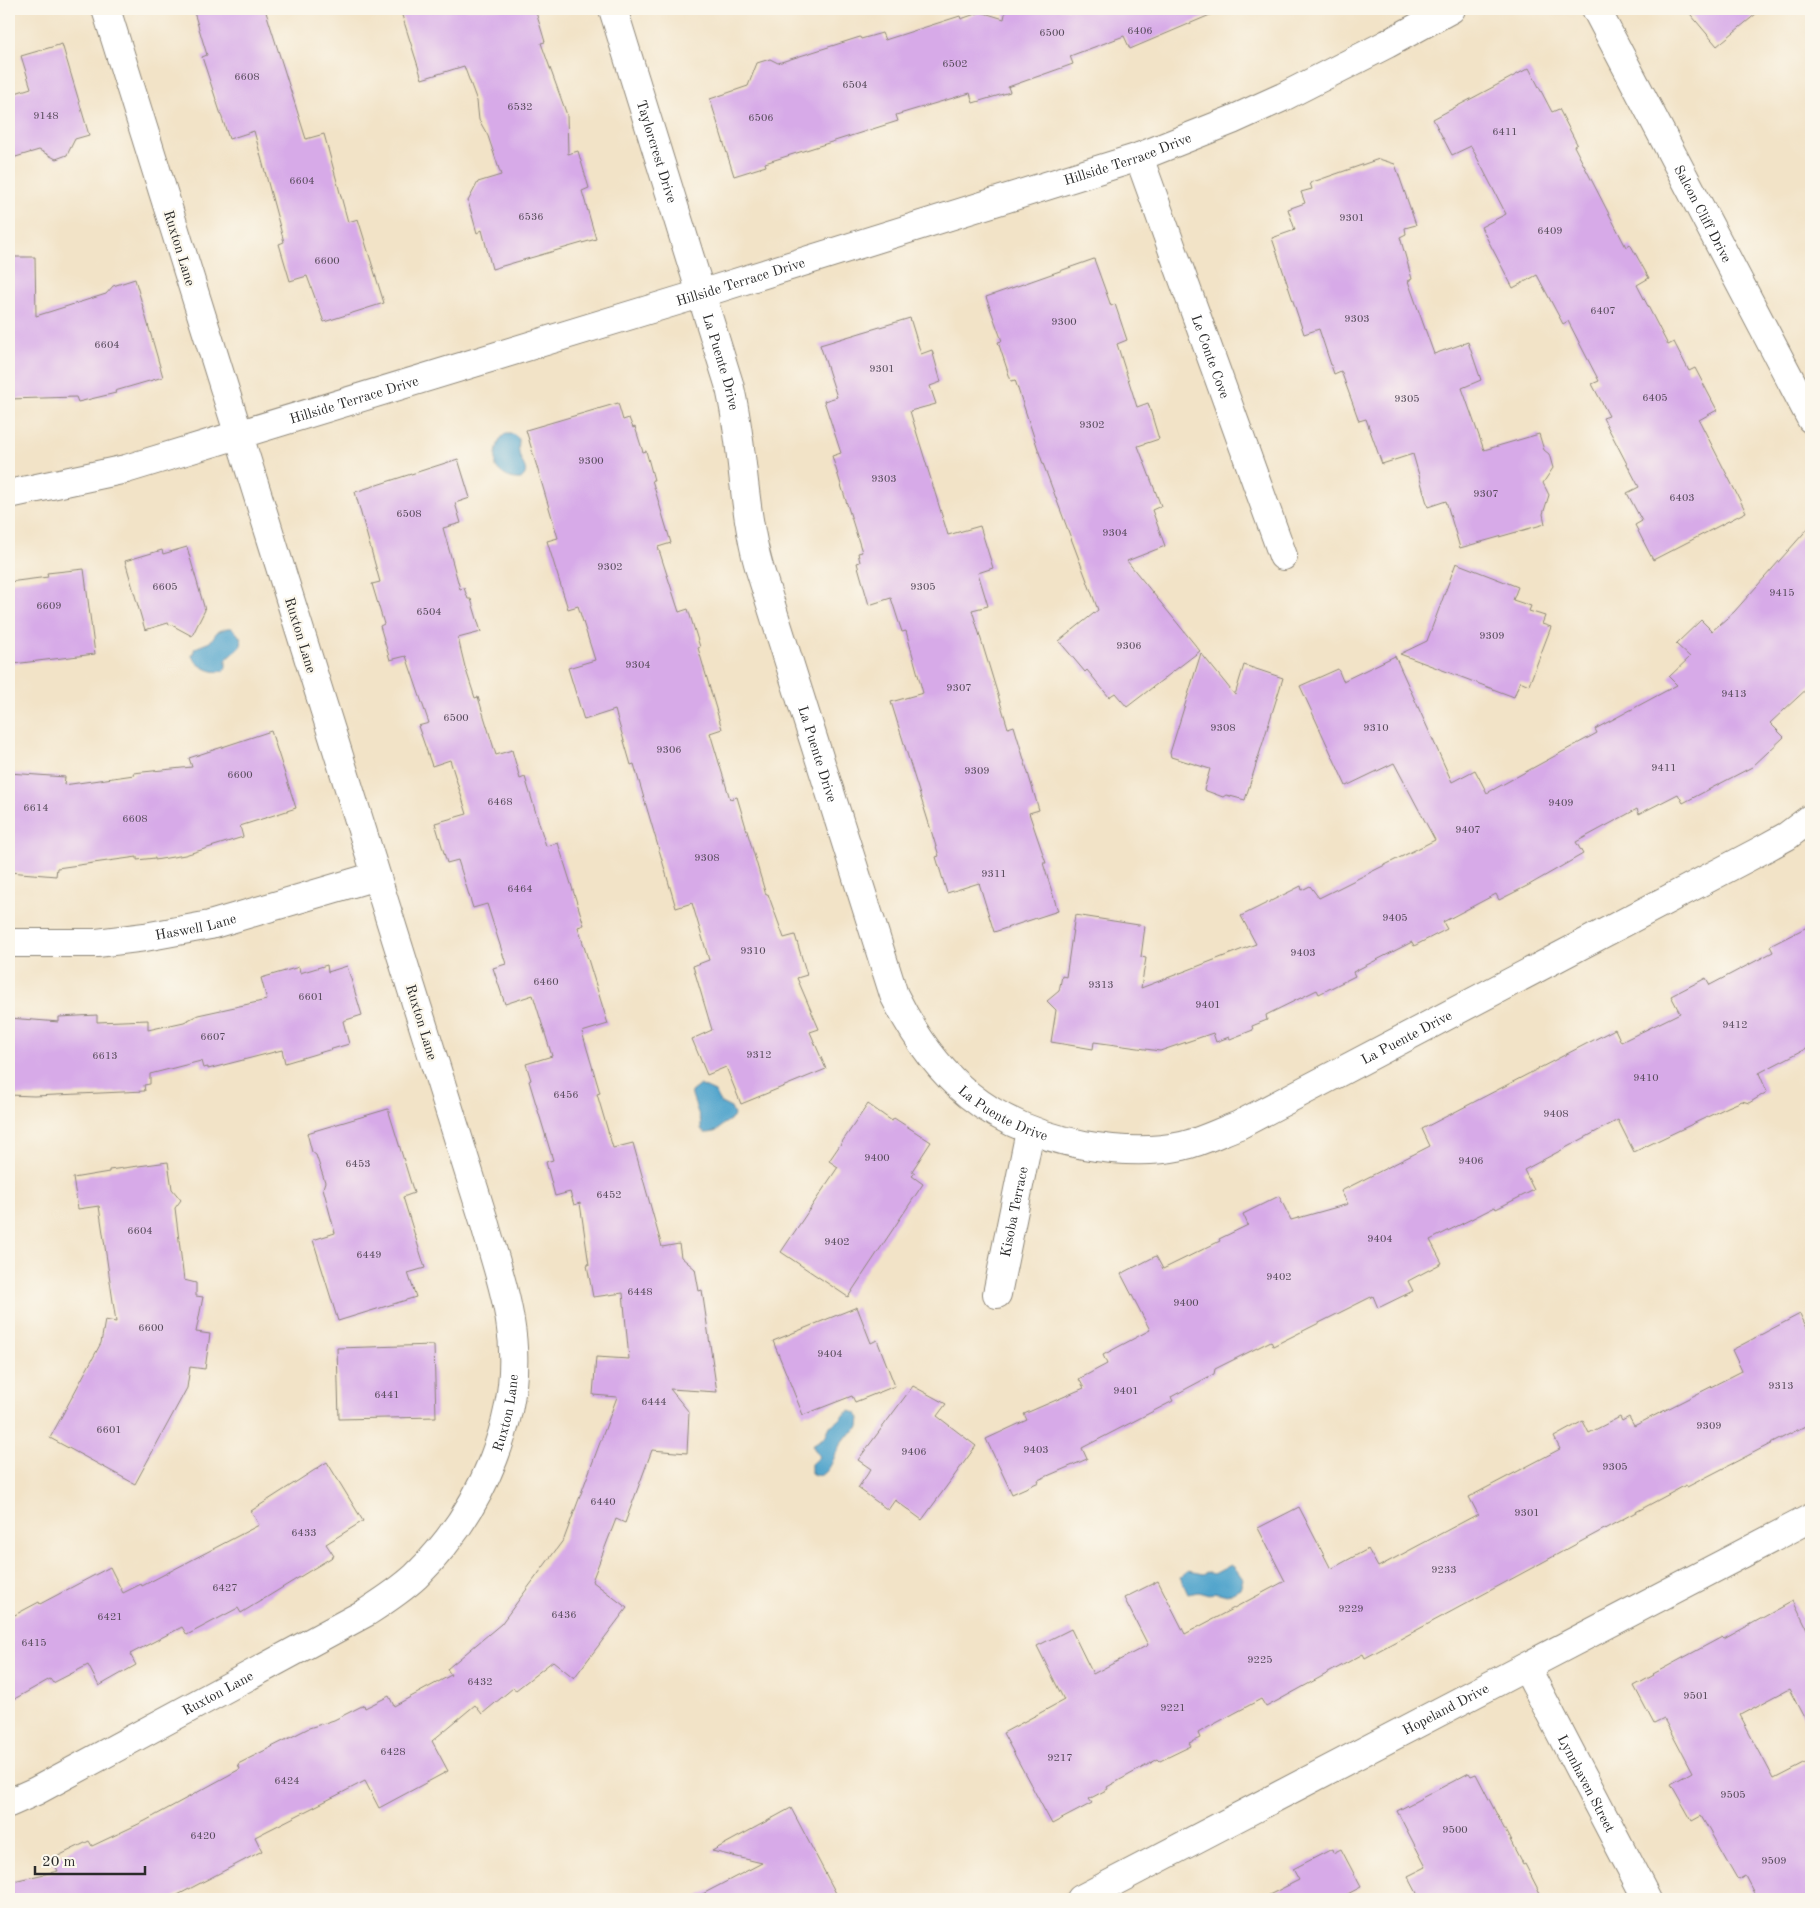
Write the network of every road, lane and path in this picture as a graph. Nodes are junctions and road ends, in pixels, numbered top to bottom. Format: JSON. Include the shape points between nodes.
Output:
{"nodes":[{"id":1,"x":106,"y":9,"type":"edge"},
{"id":2,"x":613,"y":9,"type":"edge"},
{"id":3,"x":1451,"y":9,"type":"edge"},
{"id":4,"x":1596,"y":9,"type":"edge"},
{"id":5,"x":1140,"y":157,"type":"junction"},
{"id":6,"x":700,"y":294,"type":"junction"},
{"id":7,"x":1811,"y":419,"type":"edge"},
{"id":8,"x":239,"y":434,"type":"junction"},
{"id":9,"x":9,"y":494,"type":"edge"},
{"id":10,"x":1283,"y":556,"type":"dead end"},
{"id":11,"x":1811,"y":818,"type":"edge"},
{"id":12,"x":376,"y":876,"type":"junction"},
{"id":13,"x":9,"y":943,"type":"edge"},
{"id":14,"x":1030,"y":1131,"type":"junction"},
{"id":15,"x":998,"y":1294,"type":"dead end"},
{"id":16,"x":1811,"y":1518,"type":"edge"},
{"id":17,"x":1526,"y":1667,"type":"junction"},
{"id":18,"x":9,"y":1803,"type":"edge"},
{"id":19,"x":1081,"y":1899,"type":"edge"},
{"id":20,"x":1647,"y":1899,"type":"edge"}],
"edges":[{"from":1,"to":8,"type":"street","name":"Ruxton Lane"},
{"from":2,"to":6,"type":"street","name":"Taylorcrest Drive"},
{"from":3,"to":5,"type":"street","name":"Hillside Terrace Drive","via":[[1283,97]]},
{"from":4,"to":7,"type":"street","name":"Salcon Cliff Drive"},
{"from":5,"to":6,"type":"street","name":"Hillside Terrace Drive"},
{"from":5,"to":10,"type":"street","name":"Le Conte Cove"},
{"from":6,"to":8,"type":"street","name":"Hillside Terrace Drive"},
{"from":6,"to":14,"type":"street","name":"La Puente Drive","via":[[735,408],[754,549],[894,995],[923,1046],[948,1077],[979,1103]]},
{"from":8,"to":9,"type":"street","name":"Hillside Terrace Drive","via":[[126,468]]},
{"from":8,"to":12,"type":"street","name":"Ruxton Lane"},
{"from":11,"to":14,"type":"street","name":"La Puente Drive","via":[[1750,857],[1239,1125],[1210,1137],[1165,1149],[1125,1151],[1074,1143]]},
{"from":12,"to":13,"type":"street","name":"Haswell Lane","via":[[210,925],[98,943]]},
{"from":12,"to":18,"type":"street","name":"Ruxton Lane","via":[[484,1222],[510,1321],[513,1357],[509,1401],[490,1465],[473,1502],[456,1528],[415,1576],[393,1595],[367,1612]]},
{"from":14,"to":15,"type":"street","name":"Kisoba Terrace"},
{"from":16,"to":17,"type":"street","name":"Hopeland Drive"},
{"from":17,"to":19,"type":"street","name":"Hopeland Drive"},
{"from":17,"to":20,"type":"street","name":"Lynnhaven Street"}]}
